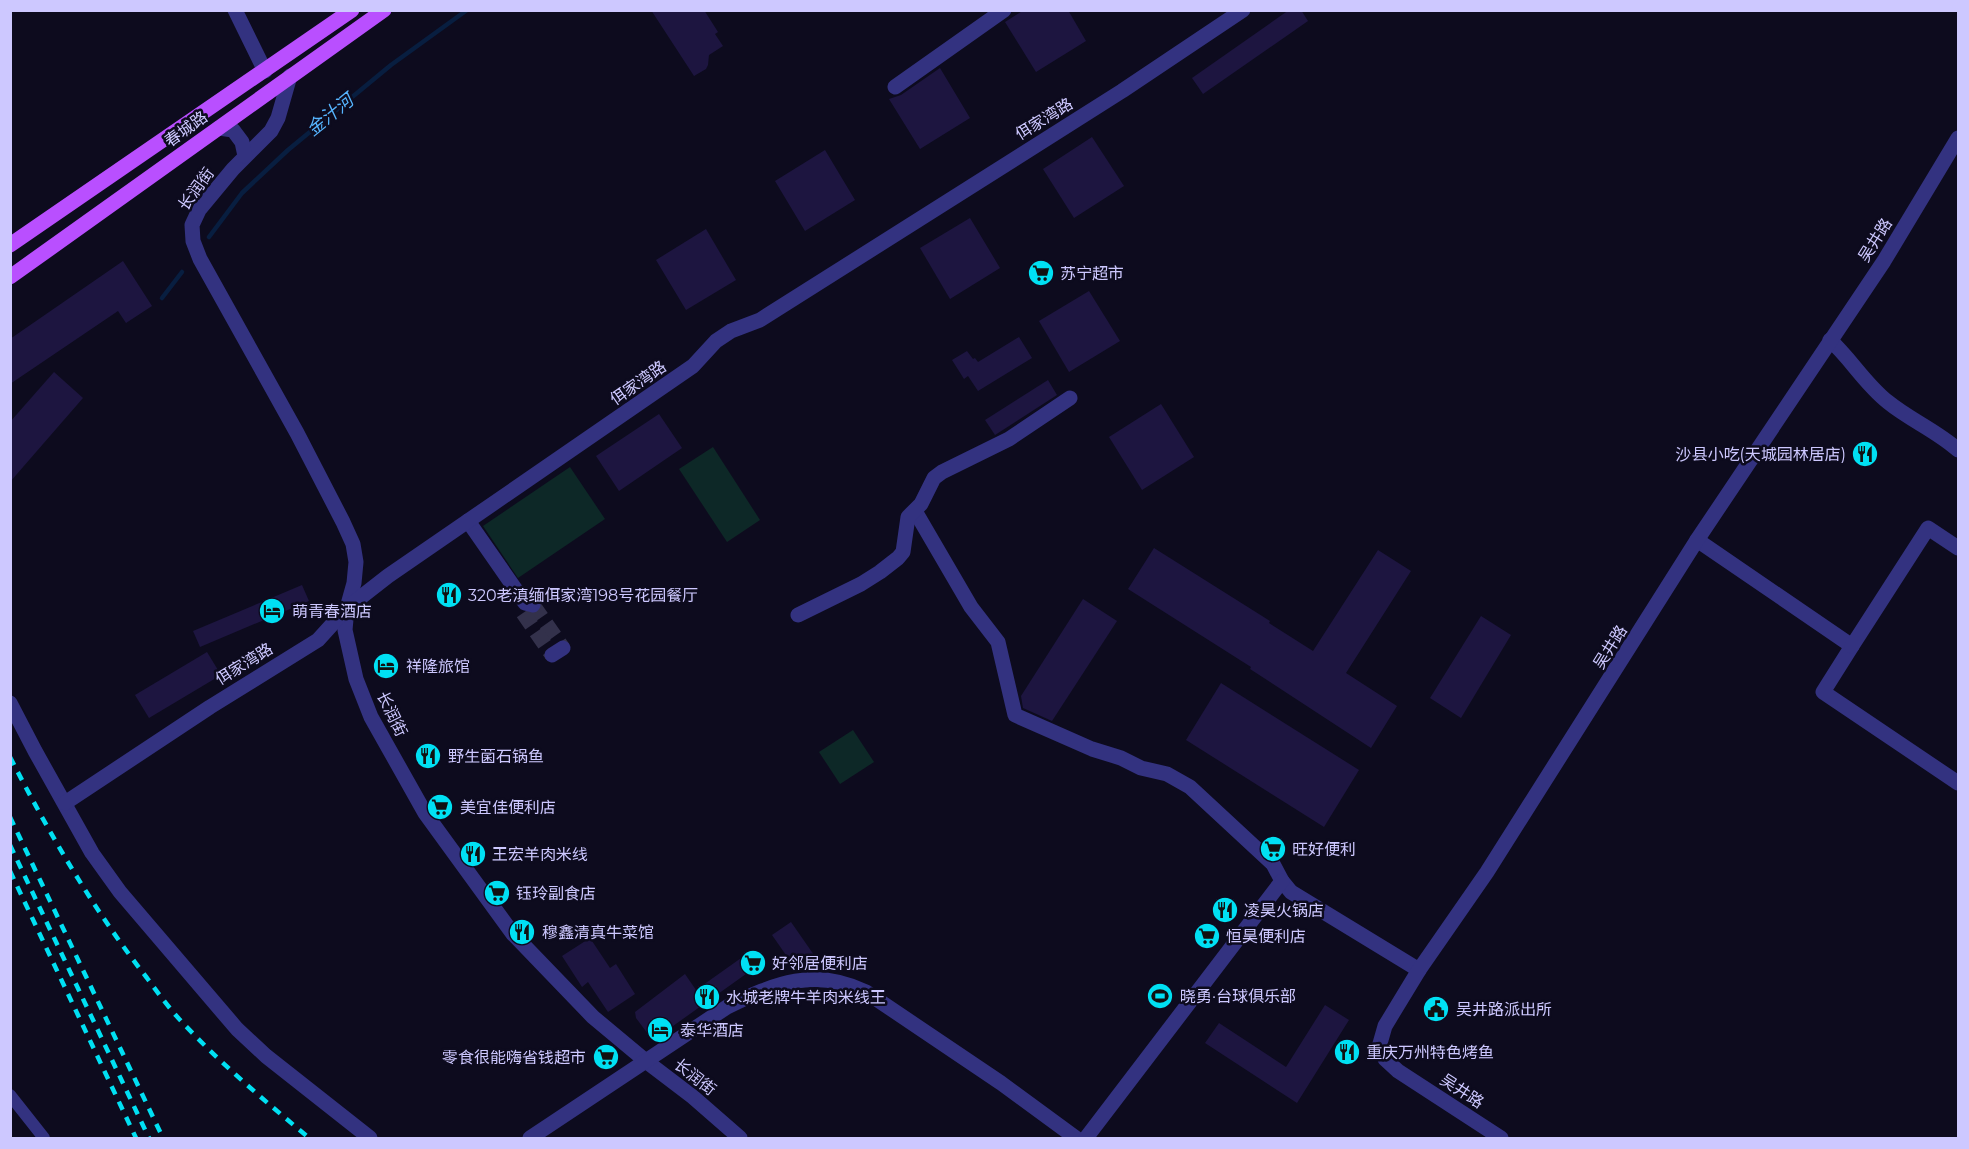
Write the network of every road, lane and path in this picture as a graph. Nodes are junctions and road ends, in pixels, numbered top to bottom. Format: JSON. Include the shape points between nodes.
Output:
{"nodes":[{"id":1,"x":234,"y":10,"type":"edge"},
{"id":2,"x":352,"y":10,"type":"edge"},
{"id":3,"x":384,"y":10,"type":"edge"},
{"id":4,"x":1004,"y":10,"type":"edge"},
{"id":5,"x":1243,"y":10,"type":"edge"},
{"id":6,"x":265,"y":70,"type":"junction"},
{"id":7,"x":290,"y":76,"type":"junction"},
{"id":8,"x":896,"y":87,"type":"dead end"},
{"id":9,"x":219,"y":128,"type":"junction"},
{"id":10,"x":1959,"y":138,"type":"edge"},
{"id":11,"x":245,"y":156,"type":"junction"},
{"id":12,"x":10,"y":245,"type":"edge"},
{"id":13,"x":10,"y":277,"type":"edge"},
{"id":14,"x":1830,"y":340,"type":"junction"},
{"id":15,"x":1070,"y":398,"type":"dead end"},
{"id":16,"x":1959,"y":450,"type":"edge"},
{"id":17,"x":915,"y":511,"type":"junction"},
{"id":18,"x":468,"y":521,"type":"junction"},
{"id":19,"x":1697,"y":540,"type":"junction"},
{"id":20,"x":1959,"y":548,"type":"edge"},
{"id":21,"x":527,"y":607,"type":"tunnel mouth"},
{"id":22,"x":347,"y":608,"type":"junction"},
{"id":23,"x":798,"y":615,"type":"dead end"},
{"id":24,"x":1852,"y":646,"type":"junction"},
{"id":25,"x":10,"y":703,"type":"edge"},
{"id":26,"x":1959,"y":783,"type":"edge"},
{"id":27,"x":65,"y":803,"type":"junction"},
{"id":28,"x":1282,"y":882,"type":"junction"},
{"id":29,"x":1419,"y":970,"type":"junction"},
{"id":30,"x":647,"y":1062,"type":"junction"},
{"id":31,"x":10,"y":1095,"type":"edge"},
{"id":32,"x":44,"y":1138,"type":"edge"},
{"id":33,"x":370,"y":1138,"type":"edge"},
{"id":34,"x":531,"y":1138,"type":"edge"},
{"id":35,"x":740,"y":1138,"type":"edge"},
{"id":36,"x":1076,"y":1138,"type":"edge"},
{"id":37,"x":1086,"y":1138,"type":"edge"},
{"id":38,"x":1501,"y":1138,"type":"edge"}],
"edges":[{"from":1,"to":6,"type":"street"},
{"from":2,"to":6,"type":"main road","name":"春城路"},
{"from":3,"to":7,"type":"main road","name":"春城路"},
{"from":4,"to":8,"type":"street"},
{"from":5,"to":18,"type":"street","name":"佴家湾路","via":[[770,314],[731,331],[693,366]]},
{"from":6,"to":12,"type":"main road","name":"春城路"},
{"from":7,"to":9,"type":"main road","name":"春城路"},
{"from":7,"to":11,"type":"street","name":"长润街","via":[[279,118]]},
{"from":9,"to":11,"type":"street","via":[[233,130],[242,142]]},
{"from":9,"to":13,"type":"main road","name":"春城路"},
{"from":10,"to":14,"type":"street","name":"吴井路"},
{"from":11,"to":22,"type":"street","name":"长润街","via":[[199,210],[192,225],[193,241],[353,544],[356,562]]},
{"from":14,"to":16,"type":"street","via":[[1889,403]]},
{"from":14,"to":19,"type":"street","name":"吴井路"},
{"from":15,"to":17,"type":"street","via":[[1009,440],[942,472],[934,478]]},
{"from":17,"to":23,"type":"street","via":[[908,517],[903,552],[898,558],[861,584]]},
{"from":17,"to":28,"type":"street","via":[[971,607],[998,642],[1015,715],[1092,749],[1167,774],[1190,787],[1273,864]]},
{"from":18,"to":21,"type":"street"},
{"from":18,"to":22,"type":"street","name":"佴家湾路"},
{"from":19,"to":24,"type":"street"},
{"from":19,"to":29,"type":"street","name":"吴井路","via":[[1487,872]]},
{"from":20,"to":24,"type":"street","via":[[1928,528]]},
{"from":22,"to":27,"type":"street","name":"佴家湾路","via":[[318,640]]},
{"from":22,"to":30,"type":"street","name":"长润街","via":[[345,630],[356,679],[371,717],[425,813],[513,934],[593,1017]]},
{"from":24,"to":26,"type":"street","via":[[1823,692]]},
{"from":25,"to":27,"type":"street"},
{"from":27,"to":33,"type":"street","via":[[92,853],[120,892],[237,1029]]},
{"from":28,"to":29,"type":"street","via":[[1291,892]]},
{"from":28,"to":37,"type":"street"},
{"from":29,"to":38,"type":"street","name":"吴井路","via":[[1385,1026],[1379,1047],[1398,1071]]},
{"from":30,"to":34,"type":"street"},
{"from":30,"to":35,"type":"street","name":"长润街"},
{"from":30,"to":36,"type":"street","via":[[746,997],[792,981],[831,980],[866,992]]},
{"from":31,"to":32,"type":"street"}]}
